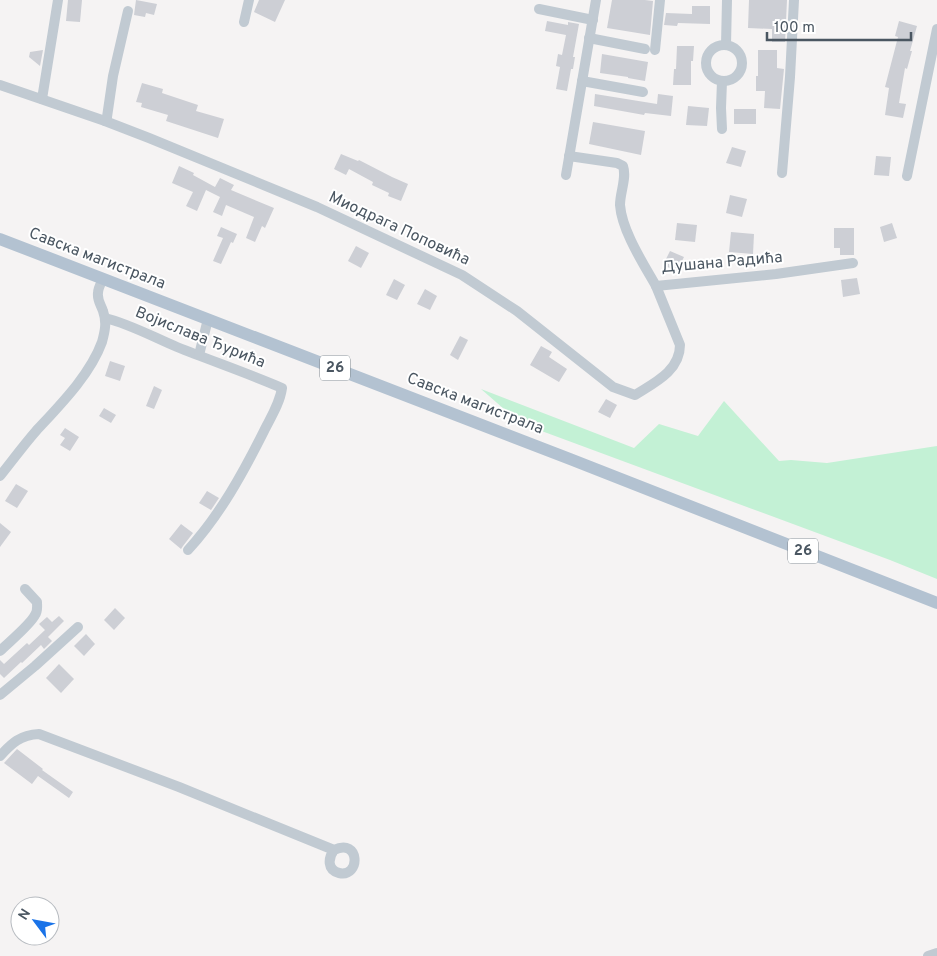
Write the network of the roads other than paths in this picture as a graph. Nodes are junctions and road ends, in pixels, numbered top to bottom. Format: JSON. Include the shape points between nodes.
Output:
{"nodes":[{"id":1,"x":58,"y":0,"type":"edge"},
{"id":2,"x":249,"y":0,"type":"edge"},
{"id":3,"x":596,"y":0,"type":"edge"},
{"id":4,"x":660,"y":0,"type":"edge"},
{"id":5,"x":727,"y":0,"type":"edge"},
{"id":6,"x":794,"y":0,"type":"edge"},
{"id":7,"x":539,"y":9,"type":"dead end"},
{"id":8,"x":128,"y":11,"type":"dead end"},
{"id":9,"x":593,"y":20,"type":"junction"},
{"id":10,"x":244,"y":22,"type":"dead end"},
{"id":11,"x":937,"y":29,"type":"edge"},
{"id":12,"x":589,"y":38,"type":"junction"},
{"id":13,"x":726,"y":45,"type":"junction"},
{"id":14,"x":582,"y":81,"type":"junction"},
{"id":15,"x":722,"y":81,"type":"junction"},
{"id":16,"x":0,"y":85,"type":"edge"},
{"id":17,"x":643,"y":92,"type":"dead end"},
{"id":18,"x":42,"y":99,"type":"junction"},
{"id":19,"x":105,"y":122,"type":"junction"},
{"id":20,"x":722,"y":129,"type":"dead end"},
{"id":21,"x":569,"y":156,"type":"junction"},
{"id":22,"x":782,"y":173,"type":"dead end"},
{"id":23,"x":566,"y":174,"type":"dead end"},
{"id":24,"x":907,"y":176,"type":"dead end"},
{"id":25,"x":0,"y":239,"type":"edge"},
{"id":26,"x":852,"y":263,"type":"dead end"},
{"id":27,"x":103,"y":279,"type":"junction"},
{"id":28,"x":656,"y":286,"type":"junction"},
{"id":29,"x":105,"y":318,"type":"junction"},
{"id":30,"x":208,"y":319,"type":"junction"},
{"id":31,"x":199,"y":356,"type":"junction"},
{"id":32,"x":0,"y":476,"type":"edge"},
{"id":33,"x":188,"y":550,"type":"dead end"},
{"id":34,"x":26,"y":589,"type":"dead end"},
{"id":35,"x":937,"y":603,"type":"edge"},
{"id":36,"x":78,"y":627,"type":"dead end"},
{"id":37,"x":0,"y":651,"type":"edge"},
{"id":38,"x":0,"y":695,"type":"edge"},
{"id":39,"x":0,"y":756,"type":"edge"},
{"id":40,"x":334,"y":850,"type":"dead end"},
{"id":41,"x":937,"y":953,"type":"edge"},
{"id":42,"x":928,"y":956,"type":"edge"}],
"edges":[{"from":1,"to":18,"type":"street"},
{"from":2,"to":10,"type":"street"},
{"from":3,"to":9,"type":"street"},
{"from":4,"to":12,"type":"street","via":[[650,49]]},
{"from":5,"to":13,"type":"street"},
{"from":6,"to":22,"type":"street"},
{"from":7,"to":9,"type":"street"},
{"from":8,"to":19,"type":"street"},
{"from":9,"to":12,"type":"street"},
{"from":11,"to":24,"type":"street"},
{"from":12,"to":14,"type":"street"},
{"from":13,"to":15,"type":"street","via":[[736,49],[742,64],[737,75]]},
{"from":13,"to":15,"type":"street","via":[[715,47],[706,61],[712,76]]},
{"from":14,"to":17,"type":"street"},
{"from":14,"to":21,"type":"street"},
{"from":15,"to":20,"type":"street"},
{"from":16,"to":18,"type":"street","name":"Миодрага Поповића"},
{"from":18,"to":19,"type":"street","name":"Миодрага Поповића"},
{"from":19,"to":28,"type":"street","name":"Миодрага Поповића","via":[[317,207],[462,275],[517,311],[613,388],[635,395],[666,376],[680,351]]},
{"from":21,"to":23,"type":"street"},
{"from":21,"to":28,"type":"street","name":"Душана Радића","via":[[617,163],[624,169],[620,205],[625,224]]},
{"from":25,"to":27,"type":"main road","name":"Савска магистрала","number":"26"},
{"from":26,"to":28,"type":"street","name":"Душана Радића"},
{"from":27,"to":29,"type":"street","via":[[98,296]]},
{"from":27,"to":30,"type":"main road","name":"Савска магистрала","number":"26"},
{"from":29,"to":31,"type":"street","name":"Војислава Ђурића","via":[[130,325]]},
{"from":29,"to":32,"type":"street","via":[[102,342],[95,357],[59,407]]},
{"from":30,"to":31,"type":"street"},
{"from":30,"to":35,"type":"main road","name":"Савска магистрала","number":"26"},
{"from":31,"to":33,"type":"street","name":"Војислава Ђурића","via":[[282,388],[278,403],[240,479]]},
{"from":34,"to":37,"type":"street","via":[[37,602],[37,612]]},
{"from":36,"to":38,"type":"street"},
{"from":39,"to":40,"type":"street","via":[[19,738],[39,734]]},
{"from":41,"to":42,"type":"street"}]}
